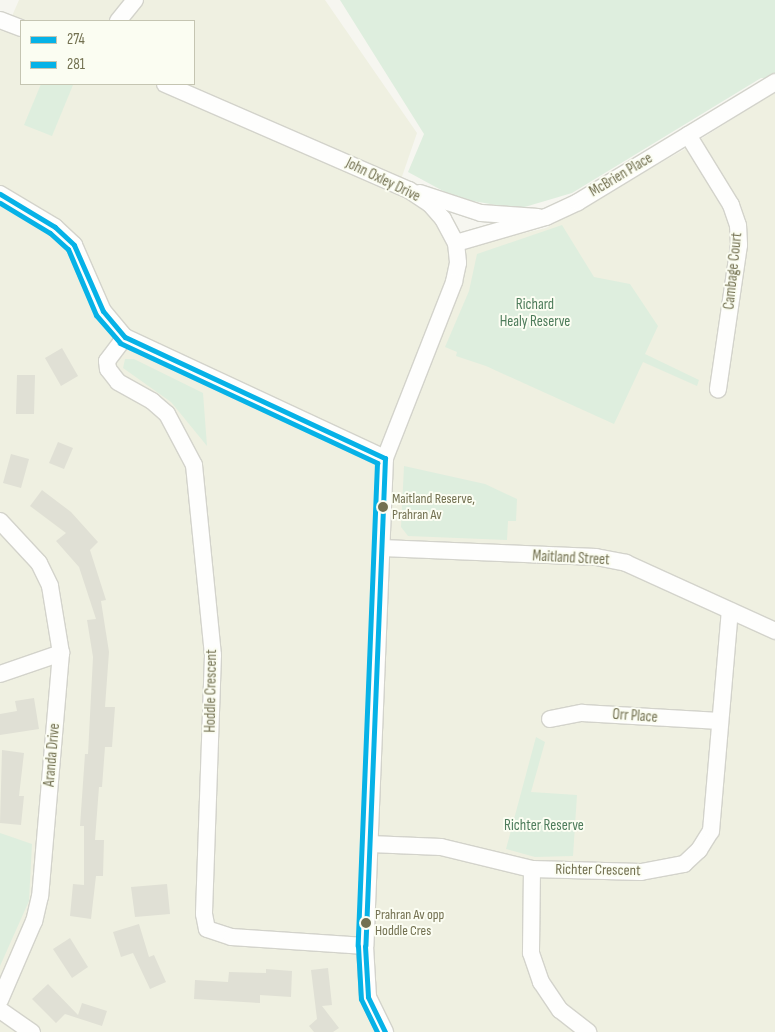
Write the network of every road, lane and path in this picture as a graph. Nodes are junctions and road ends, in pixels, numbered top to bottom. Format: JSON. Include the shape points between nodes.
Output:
{"nodes":[{"id":1,"x":135,"y":0,"type":"edge"},
{"id":2,"x":0,"y":20,"type":"edge"},
{"id":3,"x":119,"y":20,"type":"edge"},
{"id":4,"x":20,"y":28,"type":"edge"},
{"id":5,"x":775,"y":82,"type":"edge"},
{"id":6,"x":167,"y":85,"type":"edge"},
{"id":7,"x":688,"y":135,"type":"junction"},
{"id":8,"x":409,"y":190,"type":"junction"},
{"id":9,"x":0,"y":194,"type":"edge"},
{"id":10,"x":546,"y":217,"type":"junction"},
{"id":11,"x":456,"y":243,"type":"junction"},
{"id":12,"x":125,"y":337,"type":"junction"},
{"id":13,"x":718,"y":389,"type":"dead end"},
{"id":14,"x":385,"y":458,"type":"junction"},
{"id":15,"x":0,"y":521,"type":"edge"},
{"id":16,"x":382,"y":548,"type":"junction"},
{"id":17,"x":730,"y":611,"type":"junction"},
{"id":18,"x":775,"y":631,"type":"edge"},
{"id":19,"x":61,"y":653,"type":"junction"},
{"id":20,"x":0,"y":674,"type":"edge"},
{"id":21,"x":550,"y":719,"type":"dead end"},
{"id":22,"x":720,"y":721,"type":"junction"},
{"id":23,"x":370,"y":844,"type":"junction"},
{"id":24,"x":532,"y":869,"type":"junction"},
{"id":25,"x":365,"y":946,"type":"junction"},
{"id":26,"x":0,"y":1000,"type":"edge"},
{"id":27,"x":0,"y":1010,"type":"edge"},
{"id":28,"x":32,"y":1032,"type":"edge"},
{"id":29,"x":385,"y":1032,"type":"edge"},
{"id":30,"x":588,"y":1032,"type":"edge"}],
"edges":[{"from":1,"to":3,"type":"street"},
{"from":2,"to":4,"type":"street"},
{"from":5,"to":7,"type":"street","name":"McBrien Place"},
{"from":6,"to":8,"type":"street","name":"John Oxley Drive"},
{"from":7,"to":10,"type":"street","name":"McBrien Place"},
{"from":7,"to":13,"type":"street","name":"Cambage Court","via":[[731,205],[738,225],[739,246]]},
{"from":8,"to":10,"type":"street","via":[[481,213]]},
{"from":8,"to":11,"type":"street","name":"John Oxley Drive","via":[[430,204]]},
{"from":9,"to":12,"type":"street","via":[[55,227],[74,245],[104,311]]},
{"from":10,"to":11,"type":"street","name":"McBrien Place"},
{"from":11,"to":14,"type":"street","name":"John Oxley Drive","via":[[458,263],[454,282]]},
{"from":12,"to":14,"type":"street"},
{"from":12,"to":25,"type":"street","name":"Hoddle Crescent","via":[[107,361],[108,369],[118,382],[152,401],[167,414],[194,465],[213,655],[204,914],[207,929],[232,937]]},
{"from":14,"to":16,"type":"street","name":"John Oxley Drive"},
{"from":15,"to":19,"type":"street","name":"Aranda Drive","via":[[39,563],[50,586]]},
{"from":16,"to":17,"type":"street","name":"Maitland Street","via":[[596,557],[626,563]]},
{"from":16,"to":23,"type":"street","name":"John Oxley Drive"},
{"from":17,"to":18,"type":"street","name":"Maitland Street"},
{"from":17,"to":22,"type":"street","name":"Richter Crescent"},
{"from":19,"to":20,"type":"street"},
{"from":19,"to":26,"type":"street","name":"Aranda Drive","via":[[40,896],[34,921]]},
{"from":21,"to":22,"type":"street","name":"Orr Place","via":[[582,713]]},
{"from":22,"to":24,"type":"street","name":"Richter Crescent","via":[[711,831],[699,850],[684,864],[641,872]]},
{"from":23,"to":24,"type":"street","name":"Richter Crescent","via":[[441,847]]},
{"from":23,"to":25,"type":"street","name":"John Oxley Drive"},
{"from":24,"to":30,"type":"street","via":[[531,953],[541,982],[560,1010]]},
{"from":25,"to":29,"type":"street","name":"John Oxley Drive","via":[[368,998]]},
{"from":27,"to":28,"type":"street"}]}
